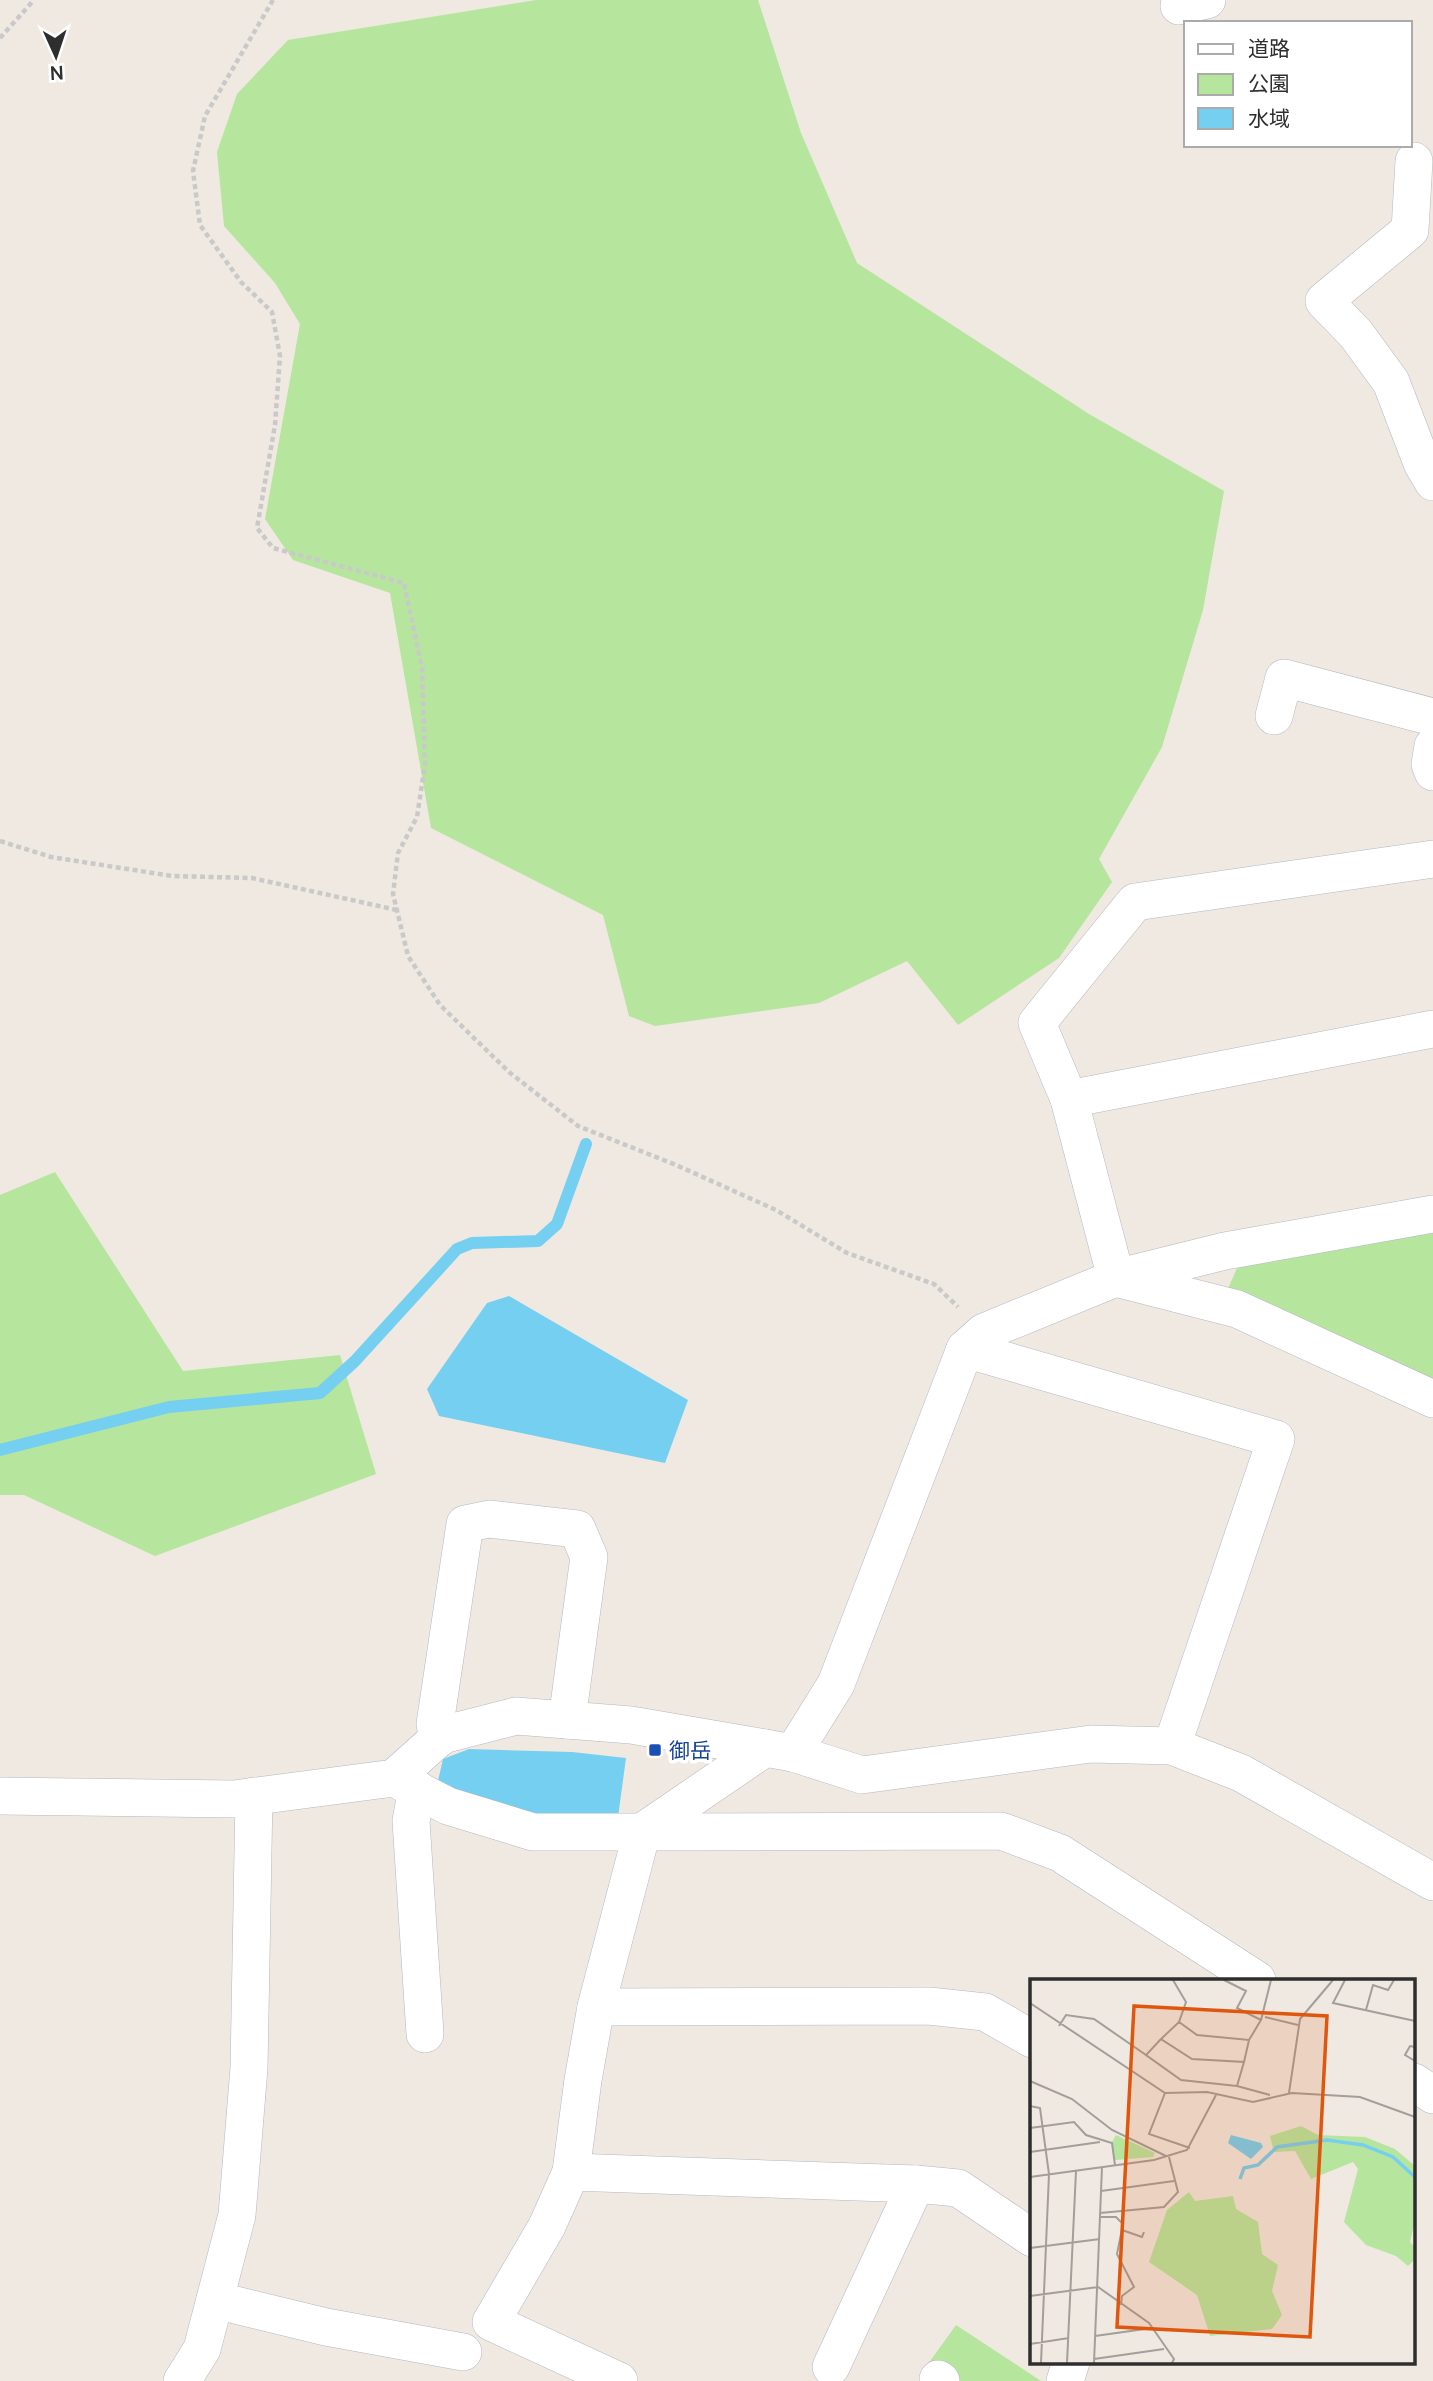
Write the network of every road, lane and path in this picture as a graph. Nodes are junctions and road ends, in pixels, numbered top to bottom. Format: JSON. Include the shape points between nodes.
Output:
{"nodes":[{"id":1,"x":33,"y":0,"type":"edge"},
{"id":2,"x":273,"y":0,"type":"edge"},
{"id":3,"x":0,"y":38,"type":"edge"},
{"id":4,"x":1413,"y":160,"type":"edge"},
{"id":5,"x":1433,"y":482,"type":"edge"},
{"id":6,"x":1274,"y":716,"type":"dead end"},
{"id":7,"x":1433,"y":717,"type":"edge"},
{"id":8,"x":1433,"y":746,"type":"edge"},
{"id":9,"x":1433,"y":772,"type":"edge"},
{"id":10,"x":0,"y":841,"type":"edge"},
{"id":11,"x":1433,"y":859,"type":"edge"},
{"id":12,"x":397,"y":910,"type":"junction"},
{"id":13,"x":1433,"y":1029,"type":"edge"},
{"id":14,"x":1069,"y":1099,"type":"junction"},
{"id":15,"x":1433,"y":1214,"type":"edge"},
{"id":16,"x":1116,"y":1278,"type":"junction"},
{"id":17,"x":974,"y":1340,"type":"junction"},
{"id":18,"x":1433,"y":1399,"type":"edge"},
{"id":19,"x":567,"y":1720,"type":"junction"},
{"id":20,"x":438,"y":1740,"type":"junction"},
{"id":21,"x":1172,"y":1746,"type":"junction"},
{"id":22,"x":779,"y":1751,"type":"junction"},
{"id":23,"x":406,"y":1784,"type":"junction"},
{"id":24,"x":0,"y":1796,"type":"edge"},
{"id":25,"x":254,"y":1796,"type":"junction"},
{"id":26,"x":642,"y":1832,"type":"junction"},
{"id":27,"x":1433,"y":1882,"type":"edge"},
{"id":28,"x":1255,"y":1979,"type":"edge"},
{"id":29,"x":596,"y":2007,"type":"junction"},
{"id":30,"x":425,"y":2034,"type":"dead end"},
{"id":31,"x":1030,"y":2038,"type":"edge"},
{"id":32,"x":1416,"y":2083,"type":"edge"},
{"id":33,"x":1433,"y":2095,"type":"edge"},
{"id":34,"x":571,"y":2172,"type":"junction"},
{"id":35,"x":916,"y":2184,"type":"junction"},
{"id":36,"x":1030,"y":2237,"type":"edge"},
{"id":37,"x":215,"y":2300,"type":"junction"},
{"id":38,"x":491,"y":2322,"type":"junction"},
{"id":39,"x":1070,"y":2364,"type":"edge"},
{"id":40,"x":462,"y":2367,"type":"edge"},
{"id":41,"x":831,"y":2367,"type":"dead end"},
{"id":42,"x":182,"y":2381,"type":"edge"},
{"id":43,"x":619,"y":2381,"type":"edge"},
{"id":44,"x":1065,"y":2381,"type":"edge"}],
"edges":[{"from":1,"to":3,"type":"path"},
{"from":2,"to":12,"type":"path","via":[[205,116],[193,171],[200,225],[241,282],[272,312],[281,356],[275,425],[257,528],[273,548],[404,583],[422,668],[425,764],[417,817],[398,853],[393,894]]},
{"from":4,"to":5,"type":"street","via":[[1410,230],[1324,301],[1356,334],[1391,382]]},
{"from":6,"to":7,"type":"street","via":[[1284,678]]},
{"from":8,"to":9,"type":"street"},
{"from":10,"to":12,"type":"path","via":[[51,857],[172,876],[252,878]]},
{"from":11,"to":14,"type":"street","via":[[1135,902],[1037,1023]]},
{"from":12,"to":17,"type":"path","via":[[408,956],[440,1005],[509,1072],[578,1126],[776,1210],[847,1253],[934,1284]]},
{"from":13,"to":14,"type":"street"},
{"from":14,"to":16,"type":"street"},
{"from":15,"to":16,"type":"street","via":[[1225,1251]]},
{"from":16,"to":17,"type":"street"},
{"from":16,"to":18,"type":"street","via":[[1237,1309]]},
{"from":17,"to":21,"type":"street","via":[[1276,1439]]},
{"from":17,"to":22,"type":"street","via":[[836,1684]]},
{"from":19,"to":20,"type":"street","via":[[516,1716],[442,1735]]},
{"from":19,"to":20,"type":"street","via":[[589,1556],[577,1529],[489,1519],[465,1524],[435,1724]]},
{"from":19,"to":22,"type":"street"},
{"from":20,"to":23,"type":"street"},
{"from":21,"to":22,"type":"street","via":[[1091,1744],[862,1775]]},
{"from":21,"to":27,"type":"street","via":[[1241,1773]]},
{"from":22,"to":26,"type":"street"},
{"from":23,"to":25,"type":"street"},
{"from":23,"to":26,"type":"street","via":[[448,1806],[533,1832]]},
{"from":23,"to":30,"type":"street","via":[[432,1981]]},
{"from":24,"to":25,"type":"street"},
{"from":25,"to":37,"type":"street","via":[[248,2081],[237,2215]]},
{"from":26,"to":28,"type":"street","via":[[1001,1831],[1060,1853]]},
{"from":26,"to":29,"type":"street"},
{"from":29,"to":31,"type":"street","via":[[929,2007],[985,2012]]},
{"from":29,"to":34,"type":"street"},
{"from":32,"to":33,"type":"street"},
{"from":34,"to":35,"type":"street"},
{"from":34,"to":38,"type":"street","via":[[547,2226]]},
{"from":35,"to":36,"type":"street","via":[[958,2188]]},
{"from":35,"to":41,"type":"street"},
{"from":37,"to":40,"type":"street","via":[[326,2327],[376,2321]]},
{"from":37,"to":42,"type":"street","via":[[202,2350]]},
{"from":38,"to":40,"type":"street"},
{"from":38,"to":43,"type":"street"},
{"from":39,"to":44,"type":"street"}]}
